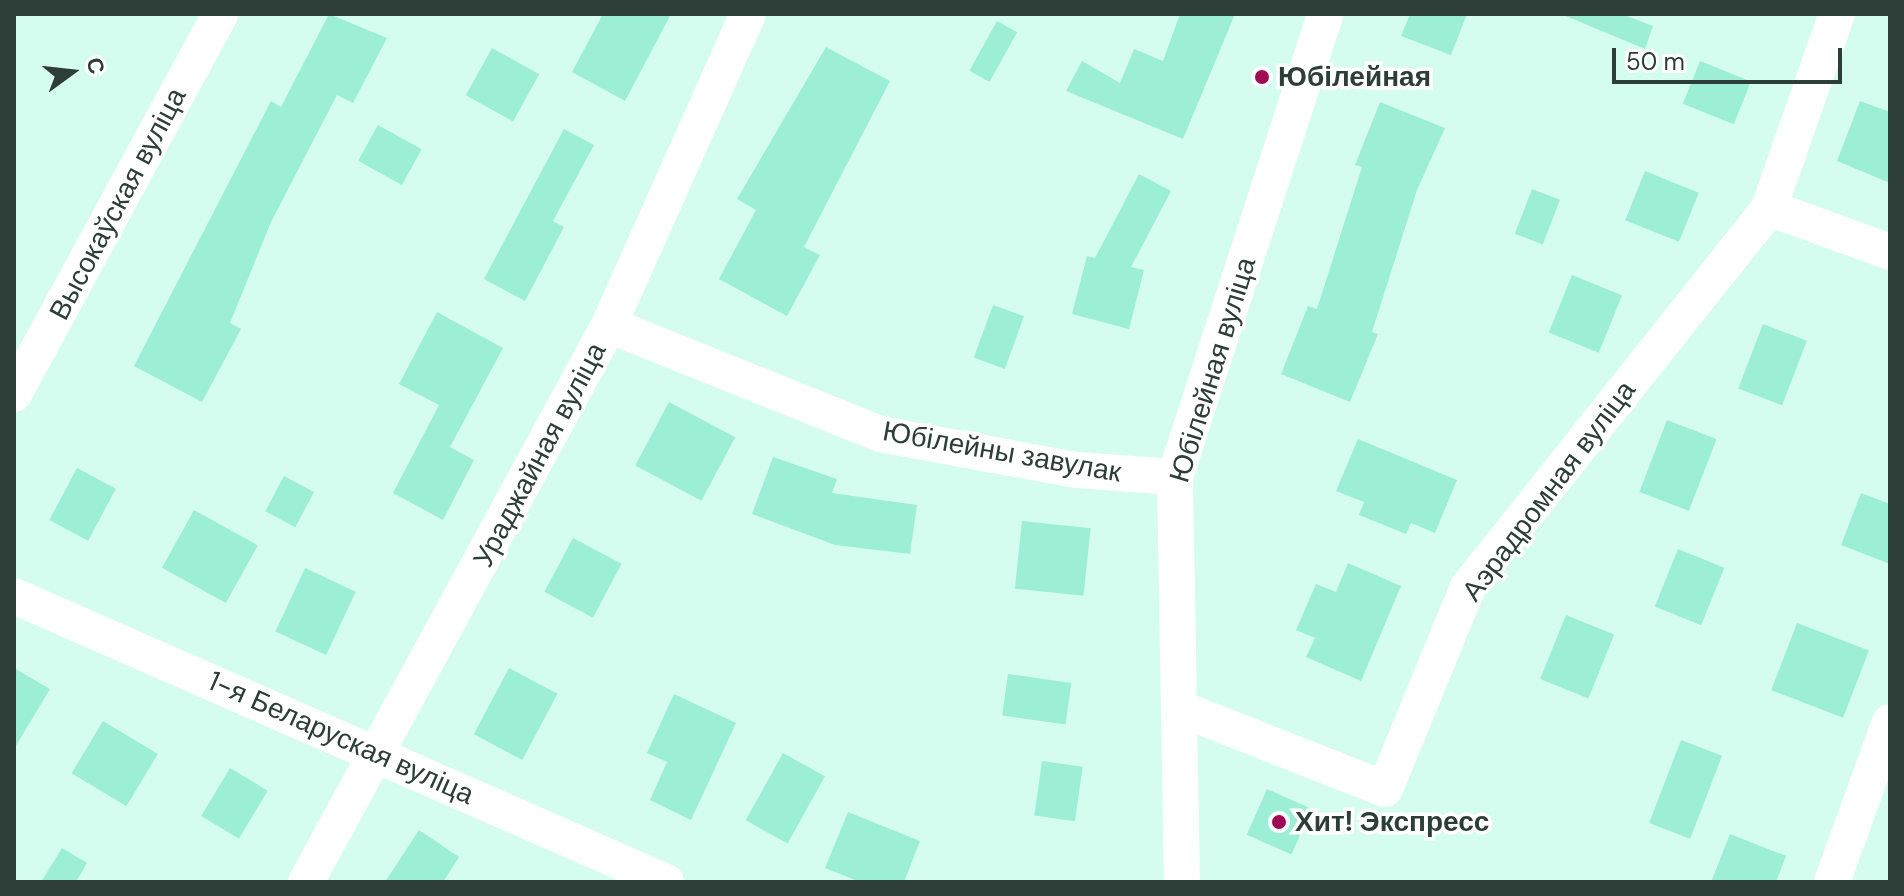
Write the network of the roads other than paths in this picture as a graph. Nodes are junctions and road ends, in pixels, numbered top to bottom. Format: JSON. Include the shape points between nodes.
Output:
{"nodes":[{"id":1,"x":220,"y":14,"type":"edge"},
{"id":2,"x":748,"y":14,"type":"edge"},
{"id":3,"x":1325,"y":14,"type":"edge"},
{"id":4,"x":1837,"y":14,"type":"edge"},
{"id":5,"x":1769,"y":208,"type":"junction"},
{"id":6,"x":1890,"y":252,"type":"edge"},
{"id":7,"x":609,"y":325,"type":"junction"},
{"id":8,"x":14,"y":394,"type":"edge"},
{"id":9,"x":1175,"y":477,"type":"junction"},
{"id":10,"x":14,"y":596,"type":"edge"},
{"id":11,"x":1179,"y":708,"type":"junction"},
{"id":12,"x":1890,"y":722,"type":"edge"},
{"id":13,"x":381,"y":755,"type":"junction"},
{"id":14,"x":306,"y":882,"type":"edge"},
{"id":15,"x":666,"y":882,"type":"edge"},
{"id":16,"x":1182,"y":882,"type":"edge"},
{"id":17,"x":1832,"y":882,"type":"edge"}],
"edges":[{"from":1,"to":8,"type":"street","name":"Высокаўская вуліца"},
{"from":2,"to":7,"type":"street","name":"Ураджайная вуліца"},
{"from":3,"to":9,"type":"street","name":"Юбілейная вуліца"},
{"from":4,"to":5,"type":"street","name":"Аэрадромная вуліца"},
{"from":5,"to":6,"type":"street"},
{"from":5,"to":11,"type":"street","name":"Аэрадромная вуліца","via":[[1468,587],[1385,789]]},
{"from":7,"to":9,"type":"street","name":"Юбілейны завулак","via":[[880,434],[1077,470]]},
{"from":7,"to":13,"type":"street","name":"Ураджайная вуліца"},
{"from":9,"to":11,"type":"street","name":"Юбілейная вуліца"},
{"from":10,"to":13,"type":"street","name":"1-я Беларуская вуліца"},
{"from":11,"to":16,"type":"street","name":"Юбілейная вуліца"},
{"from":12,"to":17,"type":"street"},
{"from":13,"to":14,"type":"street","name":"Ураджайная вуліца"},
{"from":13,"to":15,"type":"street","name":"1-я Беларуская вуліца"}]}
